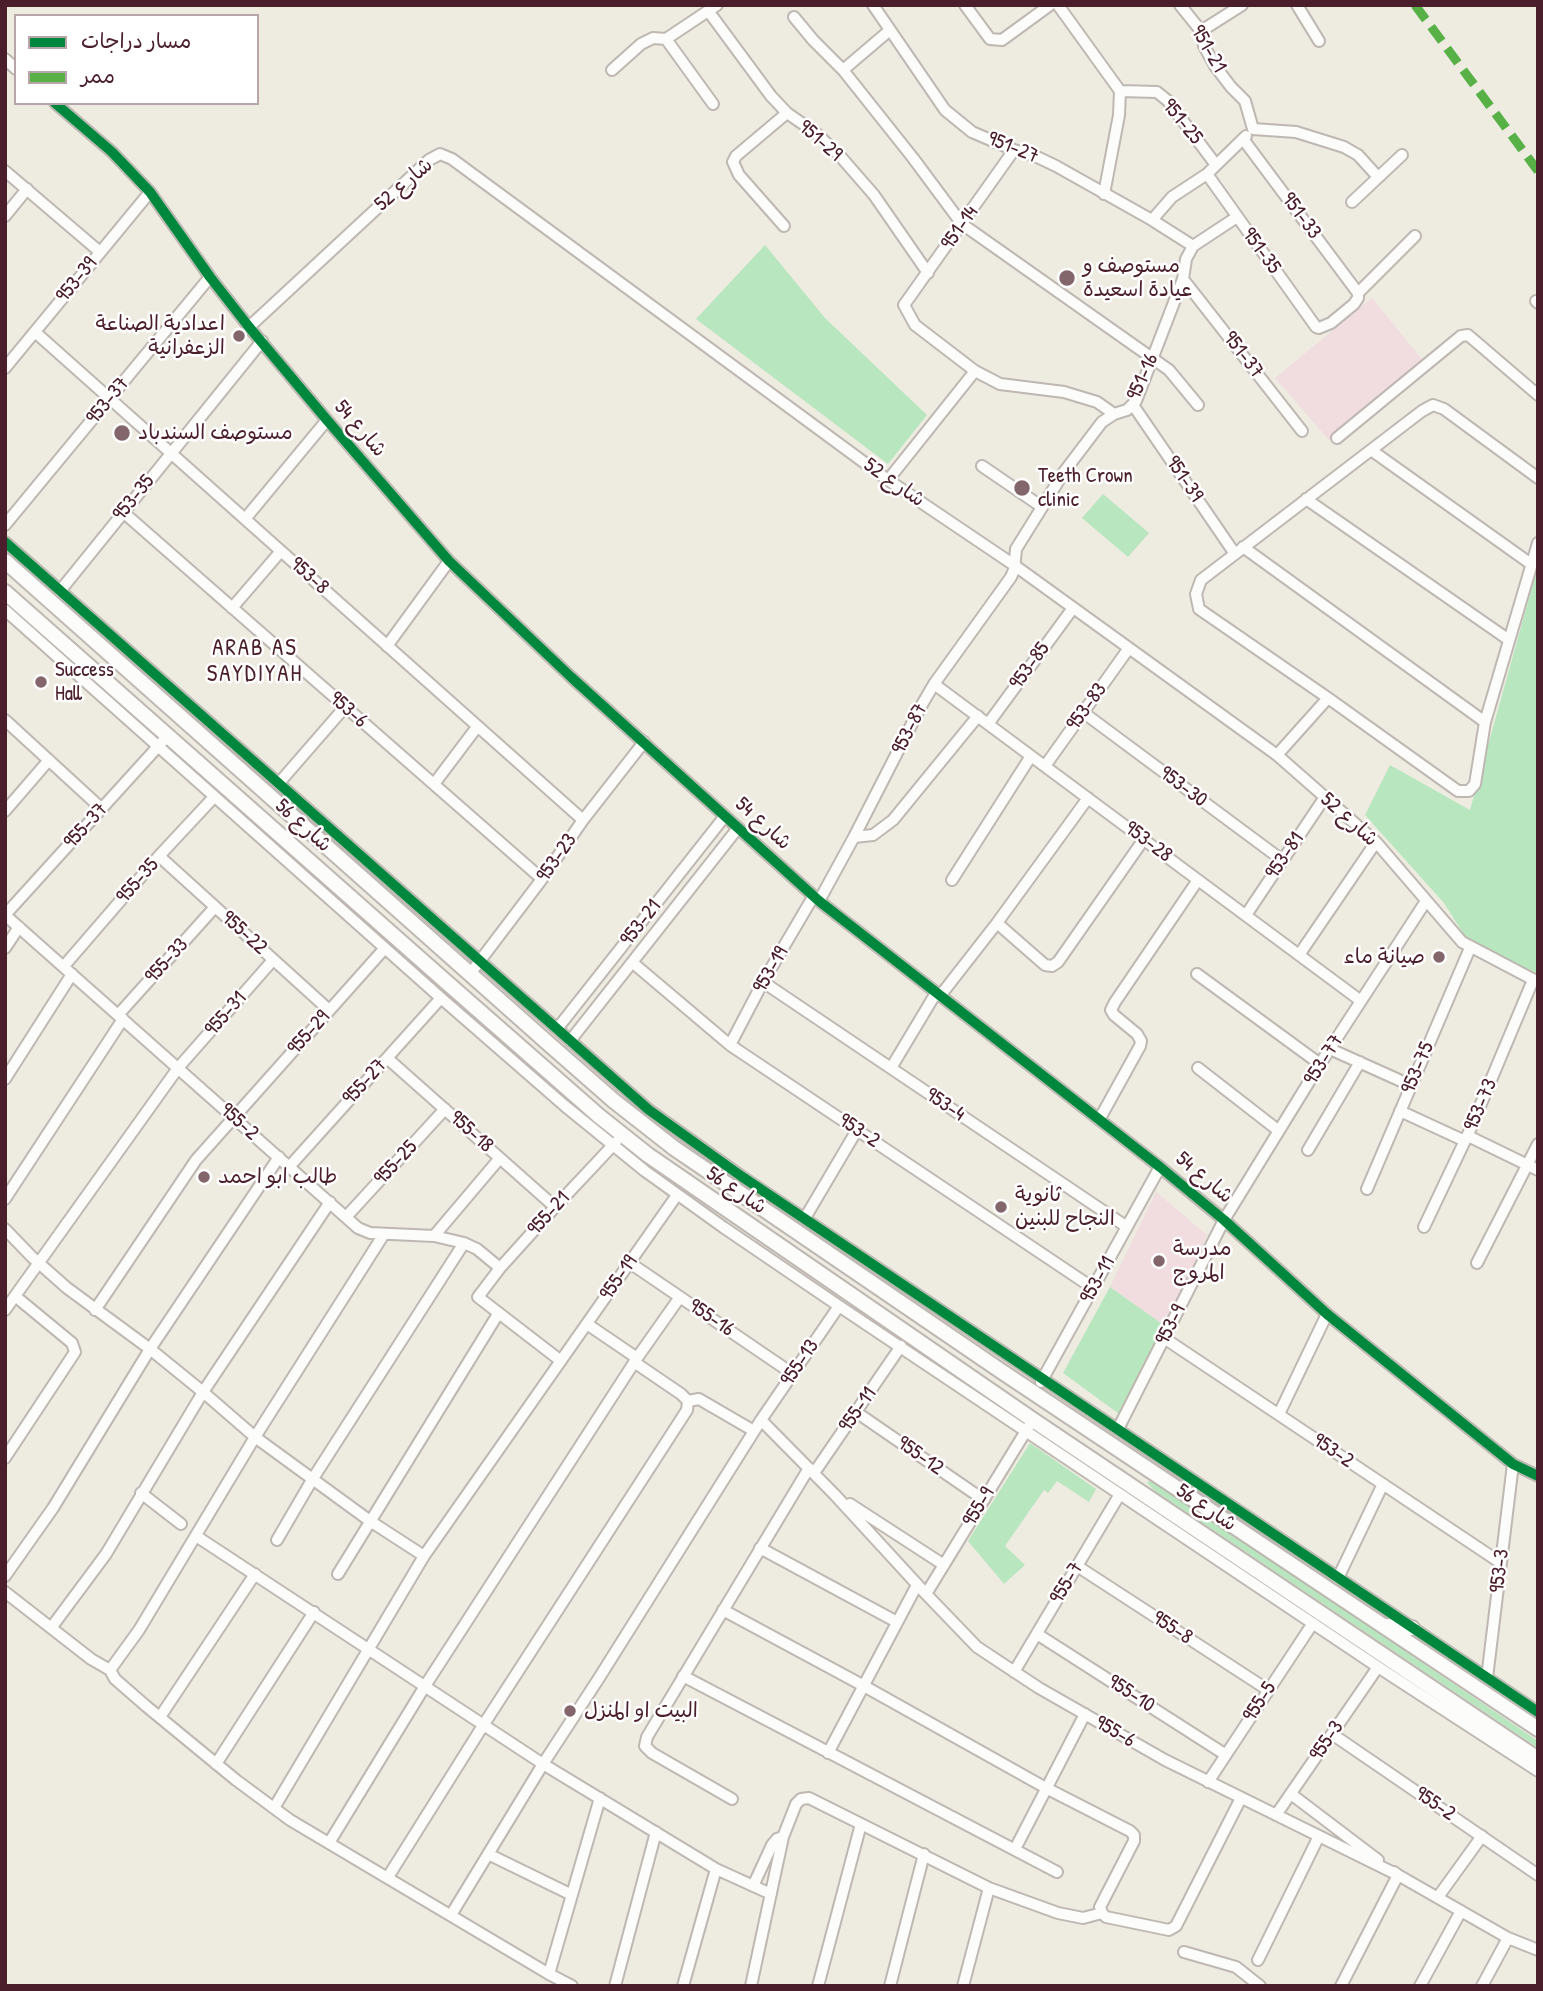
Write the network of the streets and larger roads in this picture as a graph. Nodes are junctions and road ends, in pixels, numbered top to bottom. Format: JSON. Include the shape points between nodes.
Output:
{"nodes":[{"id":1,"x":873,"y":5,"type":"edge"},
{"id":2,"x":965,"y":5,"type":"edge"},
{"id":3,"x":1050,"y":5,"type":"edge"},
{"id":4,"x":1058,"y":5,"type":"edge"},
{"id":5,"x":1180,"y":5,"type":"edge"},
{"id":6,"x":1242,"y":5,"type":"edge"},
{"id":7,"x":1297,"y":5,"type":"edge"},
{"id":8,"x":713,"y":9,"type":"edge"},
{"id":9,"x":794,"y":17,"type":"dead end"},
{"id":10,"x":890,"y":30,"type":"junction"},
{"id":11,"x":1201,"y":31,"type":"junction"},
{"id":12,"x":666,"y":40,"type":"junction"},
{"id":13,"x":1319,"y":41,"type":"dead end"},
{"id":14,"x":843,"y":70,"type":"junction"},
{"id":15,"x":612,"y":71,"type":"dead end"},
{"id":16,"x":1120,"y":91,"type":"junction"},
{"id":17,"x":713,"y":104,"type":"dead end"},
{"id":18,"x":57,"y":105,"type":"edge"},
{"id":19,"x":787,"y":113,"type":"junction"},
{"id":20,"x":1253,"y":129,"type":"junction"},
{"id":21,"x":1243,"y":139,"type":"junction"},
{"id":22,"x":1014,"y":150,"type":"junction"},
{"id":23,"x":1402,"y":155,"type":"dead end"},
{"id":24,"x":1216,"y":165,"type":"junction"},
{"id":25,"x":5,"y":171,"type":"edge"},
{"id":26,"x":1206,"y":174,"type":"junction"},
{"id":27,"x":1378,"y":177,"type":"junction"},
{"id":28,"x":27,"y":189,"type":"junction"},
{"id":29,"x":150,"y":192,"type":"junction"},
{"id":30,"x":1104,"y":194,"type":"junction"},
{"id":31,"x":1352,"y":202,"type":"dead end"},
{"id":32,"x":5,"y":216,"type":"edge"},
{"id":33,"x":1237,"y":217,"type":"junction"},
{"id":34,"x":1152,"y":220,"type":"junction"},
{"id":35,"x":962,"y":224,"type":"junction"},
{"id":36,"x":784,"y":226,"type":"dead end"},
{"id":37,"x":1415,"y":236,"type":"dead end"},
{"id":38,"x":1193,"y":246,"type":"junction"},
{"id":39,"x":100,"y":252,"type":"junction"},
{"id":40,"x":928,"y":272,"type":"junction"},
{"id":41,"x":210,"y":277,"type":"junction"},
{"id":42,"x":1183,"y":279,"type":"junction"},
{"id":43,"x":1358,"y":293,"type":"junction"},
{"id":44,"x":249,"y":327,"type":"junction"},
{"id":45,"x":35,"y":332,"type":"junction"},
{"id":46,"x":262,"y":341,"type":"junction"},
{"id":47,"x":1152,"y":358,"type":"junction"},
{"id":48,"x":5,"y":368,"type":"edge"},
{"id":49,"x":975,"y":372,"type":"junction"},
{"id":50,"x":1538,"y":395,"type":"edge"},
{"id":51,"x":110,"y":399,"type":"junction"},
{"id":52,"x":1133,"y":405,"type":"junction"},
{"id":53,"x":1198,"y":405,"type":"dead end"},
{"id":54,"x":1114,"y":414,"type":"junction"},
{"id":55,"x":327,"y":420,"type":"junction"},
{"id":56,"x":1302,"y":431,"type":"dead end"},
{"id":57,"x":1337,"y":438,"type":"dead end"},
{"id":58,"x":1371,"y":450,"type":"junction"},
{"id":59,"x":171,"y":453,"type":"junction"},
{"id":60,"x":982,"y":466,"type":"dead end"},
{"id":61,"x":1538,"y":478,"type":"edge"},
{"id":62,"x":888,"y":480,"type":"junction"},
{"id":63,"x":1306,"y":499,"type":"junction"},
{"id":64,"x":1042,"y":507,"type":"junction"},
{"id":65,"x":123,"y":512,"type":"junction"},
{"id":66,"x":244,"y":519,"type":"junction"},
{"id":67,"x":5,"y":526,"type":"edge"},
{"id":68,"x":5,"y":542,"type":"edge"},
{"id":69,"x":1538,"y":542,"type":"edge"},
{"id":70,"x":1239,"y":550,"type":"junction"},
{"id":71,"x":281,"y":551,"type":"junction"},
{"id":72,"x":5,"y":561,"type":"edge"},
{"id":73,"x":449,"y":561,"type":"junction"},
{"id":74,"x":1531,"y":564,"type":"junction"},
{"id":75,"x":1014,"y":565,"type":"junction"},
{"id":76,"x":60,"y":590,"type":"junction"},
{"id":77,"x":5,"y":592,"type":"edge"},
{"id":78,"x":232,"y":608,"type":"junction"},
{"id":79,"x":1073,"y":608,"type":"junction"},
{"id":80,"x":5,"y":610,"type":"edge"},
{"id":81,"x":1509,"y":640,"type":"junction"},
{"id":82,"x":387,"y":646,"type":"junction"},
{"id":83,"x":1129,"y":648,"type":"junction"},
{"id":84,"x":934,"y":684,"type":"junction"},
{"id":85,"x":1328,"y":698,"type":"junction"},
{"id":86,"x":345,"y":707,"type":"junction"},
{"id":87,"x":1084,"y":713,"type":"junction"},
{"id":88,"x":978,"y":716,"type":"junction"},
{"id":89,"x":5,"y":719,"type":"edge"},
{"id":90,"x":1485,"y":722,"type":"junction"},
{"id":91,"x":988,"y":724,"type":"junction"},
{"id":92,"x":477,"y":727,"type":"junction"},
{"id":93,"x":163,"y":742,"type":"junction"},
{"id":94,"x":644,"y":743,"type":"junction"},
{"id":95,"x":1277,"y":755,"type":"junction"},
{"id":96,"x":1031,"y":756,"type":"junction"},
{"id":97,"x":49,"y":760,"type":"junction"},
{"id":98,"x":1045,"y":766,"type":"junction"},
{"id":99,"x":279,"y":783,"type":"junction"},
{"id":100,"x":434,"y":784,"type":"junction"},
{"id":101,"x":215,"y":797,"type":"junction"},
{"id":102,"x":1325,"y":797,"type":"junction"},
{"id":103,"x":1088,"y":798,"type":"junction"},
{"id":104,"x":102,"y":809,"type":"junction"},
{"id":105,"x":5,"y":811,"type":"edge"},
{"id":106,"x":725,"y":816,"type":"junction"},
{"id":107,"x":583,"y":820,"type":"junction"},
{"id":108,"x":738,"y":828,"type":"junction"},
{"id":109,"x":854,"y":837,"type":"junction"},
{"id":110,"x":1144,"y":839,"type":"junction"},
{"id":111,"x":1376,"y":842,"type":"junction"},
{"id":112,"x":159,"y":856,"type":"junction"},
{"id":113,"x":1282,"y":860,"type":"junction"},
{"id":114,"x":542,"y":879,"type":"junction"},
{"id":115,"x":952,"y":880,"type":"dead end"},
{"id":116,"x":1198,"y":880,"type":"junction"},
{"id":117,"x":816,"y":899,"type":"junction"},
{"id":118,"x":1426,"y":901,"type":"junction"},
{"id":119,"x":215,"y":907,"type":"junction"},
{"id":120,"x":5,"y":915,"type":"edge"},
{"id":121,"x":1245,"y":915,"type":"junction"},
{"id":122,"x":998,"y":923,"type":"junction"},
{"id":123,"x":19,"y":927,"type":"junction"},
{"id":124,"x":5,"y":947,"type":"edge"},
{"id":125,"x":384,"y":948,"type":"junction"},
{"id":126,"x":1470,"y":948,"type":"junction"},
{"id":127,"x":1298,"y":955,"type":"junction"},
{"id":128,"x":274,"y":960,"type":"junction"},
{"id":129,"x":480,"y":960,"type":"junction"},
{"id":130,"x":633,"y":963,"type":"junction"},
{"id":131,"x":68,"y":970,"type":"junction"},
{"id":132,"x":470,"y":974,"type":"junction"},
{"id":133,"x":1197,"y":974,"type":"dead end"},
{"id":134,"x":1536,"y":981,"type":"edge"},
{"id":135,"x":764,"y":982,"type":"junction"},
{"id":136,"x":938,"y":994,"type":"junction"},
{"id":137,"x":441,"y":998,"type":"junction"},
{"id":138,"x":1361,"y":1001,"type":"junction"},
{"id":139,"x":329,"y":1010,"type":"junction"},
{"id":140,"x":121,"y":1017,"type":"junction"},
{"id":141,"x":557,"y":1029,"type":"junction"},
{"id":142,"x":570,"y":1041,"type":"junction"},
{"id":143,"x":548,"y":1044,"type":"junction"},
{"id":144,"x":730,"y":1045,"type":"junction"},
{"id":145,"x":1330,"y":1049,"type":"junction"},
{"id":146,"x":387,"y":1058,"type":"junction"},
{"id":147,"x":535,"y":1059,"type":"junction"},
{"id":148,"x":1360,"y":1062,"type":"junction"},
{"id":149,"x":1320,"y":1064,"type":"junction"},
{"id":150,"x":178,"y":1068,"type":"junction"},
{"id":151,"x":891,"y":1068,"type":"junction"},
{"id":152,"x":1199,"y":1068,"type":"dead end"},
{"id":153,"x":5,"y":1079,"type":"edge"},
{"id":154,"x":1410,"y":1086,"type":"junction"},
{"id":155,"x":445,"y":1109,"type":"junction"},
{"id":156,"x":1399,"y":1111,"type":"junction"},
{"id":157,"x":234,"y":1117,"type":"junction"},
{"id":158,"x":1099,"y":1120,"type":"junction"},
{"id":159,"x":857,"y":1130,"type":"junction"},
{"id":160,"x":1279,"y":1131,"type":"junction"},
{"id":161,"x":1467,"y":1139,"type":"junction"},
{"id":162,"x":618,"y":1140,"type":"junction"},
{"id":163,"x":1538,"y":1144,"type":"edge"},
{"id":164,"x":1308,"y":1150,"type":"dead end"},
{"id":165,"x":279,"y":1157,"type":"junction"},
{"id":166,"x":500,"y":1158,"type":"junction"},
{"id":167,"x":289,"y":1167,"type":"junction"},
{"id":168,"x":1160,"y":1167,"type":"junction"},
{"id":169,"x":1533,"y":1167,"type":"edge"},
{"id":170,"x":1367,"y":1189,"type":"dead end"},
{"id":171,"x":677,"y":1195,"type":"junction"},
{"id":172,"x":5,"y":1199,"type":"edge"},
{"id":173,"x":330,"y":1202,"type":"junction"},
{"id":174,"x":555,"y":1207,"type":"junction"},
{"id":175,"x":346,"y":1217,"type":"junction"},
{"id":176,"x":805,"y":1219,"type":"junction"},
{"id":177,"x":1224,"y":1220,"type":"junction"},
{"id":178,"x":1127,"y":1227,"type":"junction"},
{"id":179,"x":1424,"y":1227,"type":"dead end"},
{"id":180,"x":5,"y":1229,"type":"edge"},
{"id":181,"x":384,"y":1234,"type":"junction"},
{"id":182,"x":434,"y":1236,"type":"junction"},
{"id":183,"x":464,"y":1243,"type":"junction"},
{"id":184,"x":630,"y":1263,"type":"junction"},
{"id":185,"x":1477,"y":1263,"type":"dead end"},
{"id":186,"x":39,"y":1264,"type":"junction"},
{"id":187,"x":500,"y":1268,"type":"junction"},
{"id":188,"x":1093,"y":1288,"type":"junction"},
{"id":189,"x":15,"y":1296,"type":"junction"},
{"id":190,"x":680,"y":1297,"type":"junction"},
{"id":191,"x":839,"y":1306,"type":"junction"},
{"id":192,"x":5,"y":1310,"type":"edge"},
{"id":193,"x":94,"y":1310,"type":"junction"},
{"id":194,"x":498,"y":1314,"type":"junction"},
{"id":195,"x":1327,"y":1314,"type":"junction"},
{"id":196,"x":587,"y":1324,"type":"junction"},
{"id":197,"x":1164,"y":1339,"type":"junction"},
{"id":198,"x":901,"y":1346,"type":"junction"},
{"id":199,"x":150,"y":1349,"type":"junction"},
{"id":200,"x":635,"y":1360,"type":"junction"},
{"id":201,"x":561,"y":1361,"type":"junction"},
{"id":202,"x":1001,"y":1371,"type":"junction"},
{"id":203,"x":793,"y":1374,"type":"junction"},
{"id":204,"x":1043,"y":1378,"type":"junction"},
{"id":205,"x":1017,"y":1381,"type":"junction"},
{"id":206,"x":988,"y":1389,"type":"junction"},
{"id":207,"x":203,"y":1392,"type":"junction"},
{"id":208,"x":1035,"y":1393,"type":"junction"},
{"id":209,"x":1005,"y":1401,"type":"junction"},
{"id":210,"x":688,"y":1402,"type":"junction"},
{"id":211,"x":856,"y":1412,"type":"junction"},
{"id":212,"x":1279,"y":1415,"type":"junction"},
{"id":213,"x":761,"y":1420,"type":"junction"},
{"id":214,"x":1029,"y":1426,"type":"junction"},
{"id":215,"x":1118,"y":1429,"type":"junction"},
{"id":216,"x":754,"y":1431,"type":"junction"},
{"id":217,"x":255,"y":1437,"type":"junction"},
{"id":218,"x":5,"y":1458,"type":"edge"},
{"id":219,"x":1513,"y":1464,"type":"junction"},
{"id":220,"x":811,"y":1470,"type":"junction"},
{"id":221,"x":1149,"y":1470,"type":"junction"},
{"id":222,"x":1538,"y":1476,"type":"edge"},
{"id":223,"x":312,"y":1480,"type":"junction"},
{"id":224,"x":1383,"y":1484,"type":"junction"},
{"id":225,"x":1136,"y":1490,"type":"junction"},
{"id":226,"x":141,"y":1493,"type":"junction"},
{"id":227,"x":835,"y":1494,"type":"junction"},
{"id":228,"x":1120,"y":1494,"type":"junction"},
{"id":229,"x":984,"y":1500,"type":"junction"},
{"id":230,"x":370,"y":1521,"type":"junction"},
{"id":231,"x":181,"y":1524,"type":"dead end"},
{"id":232,"x":197,"y":1536,"type":"junction"},
{"id":233,"x":277,"y":1540,"type":"dead end"},
{"id":234,"x":760,"y":1548,"type":"junction"},
{"id":235,"x":424,"y":1556,"type":"junction"},
{"id":236,"x":1501,"y":1563,"type":"junction"},
{"id":237,"x":944,"y":1564,"type":"junction"},
{"id":238,"x":1077,"y":1566,"type":"junction"},
{"id":239,"x":255,"y":1574,"type":"junction"},
{"id":240,"x":338,"y":1574,"type":"dead end"},
{"id":241,"x":5,"y":1576,"type":"edge"},
{"id":242,"x":1338,"y":1578,"type":"junction"},
{"id":243,"x":917,"y":1584,"type":"junction"},
{"id":244,"x":5,"y":1592,"type":"edge"},
{"id":245,"x":926,"y":1594,"type":"junction"},
{"id":246,"x":723,"y":1610,"type":"junction"},
{"id":247,"x":314,"y":1612,"type":"junction"},
{"id":248,"x":897,"y":1622,"type":"junction"},
{"id":249,"x":1313,"y":1623,"type":"junction"},
{"id":250,"x":1383,"y":1626,"type":"junction"},
{"id":251,"x":51,"y":1628,"type":"junction"},
{"id":252,"x":1412,"y":1628,"type":"junction"},
{"id":253,"x":1037,"y":1634,"type":"junction"},
{"id":254,"x":369,"y":1648,"type":"junction"},
{"id":255,"x":1378,"y":1667,"type":"junction"},
{"id":256,"x":110,"y":1670,"type":"junction"},
{"id":257,"x":1014,"y":1672,"type":"junction"},
{"id":258,"x":683,"y":1676,"type":"junction"},
{"id":259,"x":1487,"y":1678,"type":"junction"},
{"id":260,"x":425,"y":1686,"type":"junction"},
{"id":261,"x":864,"y":1686,"type":"junction"},
{"id":262,"x":1268,"y":1690,"type":"junction"},
{"id":263,"x":1538,"y":1712,"type":"edge"},
{"id":264,"x":1084,"y":1714,"type":"junction"},
{"id":265,"x":160,"y":1717,"type":"junction"},
{"id":266,"x":484,"y":1724,"type":"junction"},
{"id":267,"x":1538,"y":1729,"type":"edge"},
{"id":268,"x":1332,"y":1734,"type":"junction"},
{"id":269,"x":828,"y":1753,"type":"junction"},
{"id":270,"x":1226,"y":1755,"type":"junction"},
{"id":271,"x":1538,"y":1759,"type":"edge"},
{"id":272,"x":543,"y":1763,"type":"junction"},
{"id":273,"x":216,"y":1764,"type":"junction"},
{"id":274,"x":1538,"y":1771,"type":"edge"},
{"id":275,"x":1208,"y":1782,"type":"junction"},
{"id":276,"x":1046,"y":1788,"type":"junction"},
{"id":277,"x":1291,"y":1794,"type":"junction"},
{"id":278,"x":600,"y":1798,"type":"junction"},
{"id":279,"x":1241,"y":1798,"type":"junction"},
{"id":280,"x":732,"y":1799,"type":"dead end"},
{"id":281,"x":274,"y":1808,"type":"junction"},
{"id":282,"x":1276,"y":1815,"type":"junction"},
{"id":283,"x":861,"y":1824,"type":"junction"},
{"id":284,"x":656,"y":1832,"type":"junction"},
{"id":285,"x":1319,"y":1836,"type":"junction"},
{"id":286,"x":1482,"y":1836,"type":"junction"},
{"id":287,"x":783,"y":1837,"type":"junction"},
{"id":288,"x":329,"y":1843,"type":"junction"},
{"id":289,"x":1015,"y":1849,"type":"junction"},
{"id":290,"x":488,"y":1854,"type":"junction"},
{"id":291,"x":924,"y":1854,"type":"junction"},
{"id":292,"x":716,"y":1869,"type":"junction"},
{"id":293,"x":1057,"y":1872,"type":"dead end"},
{"id":294,"x":1398,"y":1875,"type":"junction"},
{"id":295,"x":1538,"y":1875,"type":"edge"},
{"id":296,"x":388,"y":1877,"type":"junction"},
{"id":297,"x":753,"y":1886,"type":"junction"},
{"id":298,"x":989,"y":1888,"type":"junction"},
{"id":299,"x":771,"y":1894,"type":"junction"},
{"id":300,"x":572,"y":1895,"type":"junction"},
{"id":301,"x":1438,"y":1897,"type":"junction"},
{"id":302,"x":1461,"y":1911,"type":"junction"},
{"id":303,"x":1101,"y":1913,"type":"junction"},
{"id":304,"x":451,"y":1915,"type":"junction"},
{"id":305,"x":1508,"y":1938,"type":"junction"},
{"id":306,"x":1538,"y":1950,"type":"edge"},
{"id":307,"x":1184,"y":1952,"type":"dead end"},
{"id":308,"x":1258,"y":1960,"type":"dead end"},
{"id":309,"x":549,"y":1974,"type":"junction"},
{"id":310,"x":572,"y":1986,"type":"edge"},
{"id":311,"x":615,"y":1986,"type":"edge"},
{"id":312,"x":683,"y":1986,"type":"edge"},
{"id":313,"x":751,"y":1986,"type":"edge"},
{"id":314,"x":818,"y":1986,"type":"edge"},
{"id":315,"x":890,"y":1986,"type":"edge"},
{"id":316,"x":963,"y":1986,"type":"edge"},
{"id":317,"x":1260,"y":1986,"type":"edge"},
{"id":318,"x":1341,"y":1986,"type":"edge"},
{"id":319,"x":1420,"y":1986,"type":"edge"},
{"id":320,"x":1482,"y":1986,"type":"edge"}],
"edges":[{"from":1,"to":10,"type":"street","name":"951-27"},
{"from":2,"to":3,"type":"street","via":[[990,39],[1002,40]]},
{"from":4,"to":16,"type":"street"},
{"from":5,"to":11,"type":"street","name":"951-21"},
{"from":6,"to":11,"type":"street"},
{"from":7,"to":13,"type":"street"},
{"from":8,"to":12,"type":"street"},
{"from":8,"to":19,"type":"street","name":"951-29"},
{"from":9,"to":14,"type":"street"},
{"from":10,"to":14,"type":"street"},
{"from":10,"to":22,"type":"street","name":"951-27","via":[[945,110],[972,132]]},
{"from":11,"to":20,"type":"street","name":"951-21","via":[[1215,66],[1245,102]]},
{"from":12,"to":15,"type":"street","via":[[653,38],[641,44]]},
{"from":12,"to":17,"type":"street"},
{"from":14,"to":35,"type":"street"},
{"from":16,"to":24,"type":"street","name":"951-25","via":[[1157,92]]},
{"from":16,"to":30,"type":"street"},
{"from":18,"to":29,"type":"street","name":"شارع 54"},
{"from":19,"to":36,"type":"street","via":[[733,163]]},
{"from":19,"to":40,"type":"street","name":"951-29","via":[[840,156],[874,195]]},
{"from":20,"to":21,"type":"street"},
{"from":20,"to":27,"type":"street","via":[[1296,132],[1344,147]]},
{"from":21,"to":24,"type":"street"},
{"from":21,"to":43,"type":"street","name":"951-33"},
{"from":22,"to":30,"type":"street","name":"951-27","via":[[1035,156]]},
{"from":22,"to":35,"type":"street","name":"951-14"},
{"from":23,"to":27,"type":"street"},
{"from":24,"to":26,"type":"street"},
{"from":25,"to":28,"type":"street"},
{"from":26,"to":33,"type":"street","name":"951-35"},
{"from":26,"to":34,"type":"street","via":[[1172,197]]},
{"from":27,"to":31,"type":"street"},
{"from":28,"to":32,"type":"street"},
{"from":28,"to":39,"type":"street"},
{"from":29,"to":39,"type":"street","name":"953-39"},
{"from":29,"to":41,"type":"street","name":"شارع 54"},
{"from":30,"to":34,"type":"street","name":"951-27"},
{"from":33,"to":38,"type":"street"},
{"from":33,"to":43,"type":"street","name":"951-35","via":[[1316,327],[1331,323],[1354,304]]},
{"from":34,"to":38,"type":"street","name":"951-27"},
{"from":35,"to":40,"type":"street","name":"951-14"},
{"from":35,"to":47,"type":"street"},
{"from":37,"to":43,"type":"street"},
{"from":38,"to":42,"type":"street","name":"951-16"},
{"from":39,"to":45,"type":"street","name":"953-39"},
{"from":40,"to":49,"type":"street","name":"951-14","via":[[904,305],[915,325]]},
{"from":41,"to":44,"type":"street","name":"شارع 54"},
{"from":41,"to":51,"type":"street","name":"953-37"},
{"from":42,"to":47,"type":"street","name":"951-16"},
{"from":42,"to":56,"type":"street","name":"951-37"},
{"from":44,"to":46,"type":"street","name":"شارع 54"},
{"from":44,"to":62,"type":"street","name":"شارع 52","via":[[440,154]]},
{"from":45,"to":48,"type":"street","name":"953-39"},
{"from":45,"to":51,"type":"street","name":"953-8"},
{"from":46,"to":55,"type":"street","name":"شارع 54"},
{"from":46,"to":59,"type":"street","name":"953-35"},
{"from":47,"to":52,"type":"street","name":"951-16"},
{"from":47,"to":53,"type":"street","via":[[1169,370]]},
{"from":49,"to":54,"type":"street","via":[[1000,384],[1064,392],[1097,402]]},
{"from":49,"to":62,"type":"street"},
{"from":50,"to":57,"type":"street","via":[[1468,335],[1461,336]]},
{"from":51,"to":59,"type":"street","name":"953-8"},
{"from":51,"to":67,"type":"street","name":"953-37"},
{"from":52,"to":54,"type":"street","name":"951-16"},
{"from":52,"to":70,"type":"street","name":"951-39"},
{"from":54,"to":64,"type":"street","name":"951-16","via":[[1073,459]]},
{"from":55,"to":66,"type":"street"},
{"from":55,"to":73,"type":"street","name":"شارع 54"},
{"from":58,"to":61,"type":"street","via":[[1433,405]]},
{"from":58,"to":63,"type":"street"},
{"from":58,"to":74,"type":"street"},
{"from":59,"to":65,"type":"street","name":"953-35"},
{"from":59,"to":66,"type":"street","name":"953-8"},
{"from":60,"to":64,"type":"street"},
{"from":62,"to":75,"type":"street","name":"شارع 52"},
{"from":63,"to":70,"type":"street"},
{"from":63,"to":81,"type":"street"},
{"from":64,"to":75,"type":"street","name":"951-16","via":[[1016,550]]},
{"from":65,"to":76,"type":"street","name":"953-35"},
{"from":65,"to":78,"type":"street","name":"953-6"},
{"from":66,"to":71,"type":"street","name":"953-8"},
{"from":68,"to":76,"type":"street"},
{"from":69,"to":74,"type":"street"},
{"from":70,"to":85,"type":"street","via":[[1200,580],[1196,594],[1199,610]]},
{"from":70,"to":90,"type":"street","name":"951-39"},
{"from":71,"to":78,"type":"street"},
{"from":71,"to":82,"type":"street","name":"953-8"},
{"from":72,"to":132,"type":"street","name":"شارع 56"},
{"from":73,"to":82,"type":"street"},
{"from":73,"to":94,"type":"street","name":"شارع 54"},
{"from":74,"to":81,"type":"street"},
{"from":75,"to":79,"type":"street","name":"شارع 52"},
{"from":75,"to":84,"type":"street","name":"953-87","via":[[1011,577]]},
{"from":76,"to":99,"type":"street"},
{"from":77,"to":93,"type":"street","name":"شارع 56"},
{"from":78,"to":86,"type":"street","name":"953-6"},
{"from":79,"to":83,"type":"street","name":"شارع 52"},
{"from":79,"to":91,"type":"street","name":"953-85"},
{"from":80,"to":93,"type":"street"},
{"from":81,"to":90,"type":"street"},
{"from":82,"to":92,"type":"street","name":"953-8"},
{"from":83,"to":87,"type":"street","name":"953-83"},
{"from":83,"to":95,"type":"street","name":"شارع 52"},
{"from":84,"to":88,"type":"street","name":"953-28"},
{"from":84,"to":109,"type":"street","name":"953-87"},
{"from":85,"to":90,"type":"street","via":[[1458,791],[1469,791],[1475,784]]},
{"from":85,"to":95,"type":"street"},
{"from":86,"to":99,"type":"street"},
{"from":86,"to":100,"type":"street","name":"953-6"},
{"from":87,"to":98,"type":"street","name":"953-83"},
{"from":87,"to":113,"type":"street","name":"953-30"},
{"from":88,"to":91,"type":"street","name":"953-28"},
{"from":88,"to":109,"type":"street","via":[[893,820],[873,835]]},
{"from":89,"to":97,"type":"street"},
{"from":91,"to":96,"type":"street","name":"953-28"},
{"from":92,"to":100,"type":"street"},
{"from":92,"to":107,"type":"street","name":"953-8"},
{"from":93,"to":101,"type":"street"},
{"from":93,"to":104,"type":"street","name":"955-37"},
{"from":93,"to":147,"type":"street","name":"شارع 56"},
{"from":94,"to":106,"type":"street","name":"شارع 54"},
{"from":94,"to":107,"type":"street","name":"953-23"},
{"from":95,"to":102,"type":"street","name":"شارع 52"},
{"from":96,"to":98,"type":"street","name":"953-28"},
{"from":96,"to":115,"type":"street"},
{"from":97,"to":104,"type":"street"},
{"from":97,"to":105,"type":"street"},
{"from":98,"to":103,"type":"street","name":"953-28"},
{"from":99,"to":129,"type":"street"},
{"from":100,"to":114,"type":"street","name":"953-6"},
{"from":101,"to":112,"type":"street","name":"955-35"},
{"from":101,"to":125,"type":"street"},
{"from":102,"to":111,"type":"street","name":"شارع 52"},
{"from":102,"to":113,"type":"street","name":"953-81"},
{"from":103,"to":110,"type":"street","name":"953-28"},
{"from":103,"to":122,"type":"street"},
{"from":104,"to":120,"type":"street","name":"955-37"},
{"from":106,"to":108,"type":"street","name":"شارع 54"},
{"from":106,"to":141,"type":"street","name":"953-21"},
{"from":107,"to":114,"type":"street","name":"953-23"},
{"from":108,"to":117,"type":"street","name":"شارع 54"},
{"from":108,"to":130,"type":"street","name":"953-21"},
{"from":109,"to":117,"type":"street","name":"953-87"},
{"from":110,"to":116,"type":"street","name":"953-28"},
{"from":110,"to":122,"type":"street","via":[[1052,966],[1045,965]]},
{"from":111,"to":118,"type":"street","name":"شارع 52"},
{"from":111,"to":127,"type":"street"},
{"from":112,"to":119,"type":"street","name":"955-22"},
{"from":112,"to":131,"type":"street","name":"955-35"},
{"from":113,"to":121,"type":"street","name":"953-81"},
{"from":114,"to":129,"type":"street","name":"953-23"},
{"from":116,"to":121,"type":"street","name":"953-28"},
{"from":116,"to":158,"type":"street","via":[[1111,1010],[1141,1041]]},
{"from":117,"to":135,"type":"street","name":"953-19"},
{"from":117,"to":136,"type":"street","name":"شارع 54"},
{"from":118,"to":126,"type":"street","name":"شارع 52"},
{"from":118,"to":138,"type":"street","name":"953-77"},
{"from":119,"to":128,"type":"street","name":"955-22"},
{"from":119,"to":140,"type":"street","name":"955-33"},
{"from":120,"to":123,"type":"street","name":"955-2"},
{"from":121,"to":127,"type":"street","name":"953-28"},
{"from":122,"to":136,"type":"street"},
{"from":123,"to":124,"type":"street"},
{"from":123,"to":131,"type":"street","name":"955-2"},
{"from":125,"to":137,"type":"street"},
{"from":125,"to":139,"type":"street","name":"955-29"},
{"from":126,"to":134,"type":"street","name":"شارع 52"},
{"from":126,"to":154,"type":"street","name":"953-75"},
{"from":127,"to":138,"type":"street","name":"953-28"},
{"from":128,"to":139,"type":"street","name":"955-22"},
{"from":128,"to":150,"type":"street","name":"955-31"},
{"from":129,"to":132,"type":"street","name":"953-23"},
{"from":129,"to":141,"type":"street"},
{"from":130,"to":142,"type":"street","name":"953-21"},
{"from":130,"to":144,"type":"street","name":"953-2"},
{"from":131,"to":140,"type":"street","name":"955-2"},
{"from":131,"to":153,"type":"street","name":"955-35"},
{"from":132,"to":143,"type":"street","name":"شارع 56"},
{"from":133,"to":149,"type":"street"},
{"from":134,"to":161,"type":"street","name":"953-73"},
{"from":135,"to":144,"type":"street","name":"953-19"},
{"from":135,"to":151,"type":"street","name":"953-4"},
{"from":136,"to":151,"type":"street"},
{"from":136,"to":158,"type":"street","name":"شارع 54"},
{"from":137,"to":146,"type":"street","name":"955-27"},
{"from":137,"to":162,"type":"street"},
{"from":138,"to":145,"type":"street","name":"953-77"},
{"from":139,"to":157,"type":"street","name":"955-29"},
{"from":140,"to":150,"type":"street","name":"955-2"},
{"from":140,"to":172,"type":"street","name":"955-33"},
{"from":141,"to":142,"type":"street"},
{"from":142,"to":176,"type":"street","via":[[649,1110]]},
{"from":143,"to":147,"type":"street"},
{"from":143,"to":202,"type":"street","name":"شارع 56","via":[[704,1170]]},
{"from":144,"to":159,"type":"street","name":"953-2"},
{"from":145,"to":148,"type":"street"},
{"from":145,"to":149,"type":"street","name":"953-77"},
{"from":146,"to":155,"type":"street","name":"955-18"},
{"from":146,"to":167,"type":"street","name":"955-27"},
{"from":147,"to":162,"type":"street","name":"شارع 56"},
{"from":148,"to":154,"type":"street"},
{"from":148,"to":164,"type":"street"},
{"from":149,"to":160,"type":"street","name":"953-77"},
{"from":150,"to":157,"type":"street","name":"955-2"},
{"from":150,"to":186,"type":"street","name":"955-31"},
{"from":151,"to":178,"type":"street","name":"953-4"},
{"from":152,"to":160,"type":"street"},
{"from":154,"to":156,"type":"street","name":"953-75"},
{"from":155,"to":166,"type":"street","name":"955-18"},
{"from":155,"to":175,"type":"street","name":"955-25"},
{"from":156,"to":161,"type":"street"},
{"from":156,"to":170,"type":"street","name":"953-75"},
{"from":157,"to":165,"type":"street","name":"955-2"},
{"from":157,"to":193,"type":"street","name":"955-29","via":[[196,1160]]},
{"from":158,"to":168,"type":"street","name":"شارع 54"},
{"from":159,"to":176,"type":"street"},
{"from":159,"to":188,"type":"street","name":"953-2"},
{"from":160,"to":177,"type":"street","name":"953-77"},
{"from":161,"to":169,"type":"street"},
{"from":161,"to":179,"type":"street","name":"953-73"},
{"from":162,"to":171,"type":"street"},
{"from":162,"to":174,"type":"street","name":"955-21"},
{"from":162,"to":206,"type":"street","name":"شارع 56"},
{"from":163,"to":169,"type":"street"},
{"from":165,"to":167,"type":"street","name":"955-2"},
{"from":165,"to":199,"type":"street"},
{"from":166,"to":174,"type":"street","name":"955-18"},
{"from":166,"to":182,"type":"street"},
{"from":167,"to":173,"type":"street","name":"955-2"},
{"from":168,"to":177,"type":"street","name":"شارع 54"},
{"from":168,"to":178,"type":"street","name":"953-11"},
{"from":169,"to":185,"type":"street"},
{"from":171,"to":184,"type":"street","name":"955-19"},
{"from":171,"to":191,"type":"street"},
{"from":173,"to":175,"type":"street","name":"955-2"},
{"from":173,"to":207,"type":"street"},
{"from":174,"to":187,"type":"street","name":"955-21"},
{"from":175,"to":181,"type":"street","name":"955-2","via":[[358,1228]]},
{"from":176,"to":204,"type":"street"},
{"from":177,"to":195,"type":"street","name":"شارع 54"},
{"from":177,"to":197,"type":"street","name":"953-9"},
{"from":178,"to":188,"type":"street","name":"953-11"},
{"from":180,"to":186,"type":"street"},
{"from":181,"to":182,"type":"street","name":"955-2"},
{"from":181,"to":217,"type":"street"},
{"from":182,"to":183,"type":"street","name":"955-2"},
{"from":183,"to":187,"type":"street","name":"955-2"},
{"from":183,"to":223,"type":"street"},
{"from":184,"to":190,"type":"street","name":"955-16"},
{"from":184,"to":196,"type":"street","name":"955-19"},
{"from":186,"to":189,"type":"street","name":"955-31"},
{"from":186,"to":193,"type":"street"},
{"from":187,"to":194,"type":"street","name":"955-21","via":[[479,1294]]},
{"from":188,"to":204,"type":"street","name":"953-11"},
{"from":189,"to":192,"type":"street","name":"955-31"},
{"from":189,"to":218,"type":"street","via":[[72,1343],[75,1352]]},
{"from":190,"to":200,"type":"street"},
{"from":190,"to":203,"type":"street","name":"955-16"},
{"from":191,"to":198,"type":"street"},
{"from":191,"to":203,"type":"street","name":"955-13"},
{"from":193,"to":199,"type":"street"},
{"from":194,"to":201,"type":"street"},
{"from":194,"to":230,"type":"street"},
{"from":195,"to":212,"type":"street"},
{"from":195,"to":219,"type":"street","name":"شارع 54"},
{"from":196,"to":200,"type":"street"},
{"from":196,"to":201,"type":"street","name":"955-19"},
{"from":197,"to":212,"type":"street","name":"953-2"},
{"from":197,"to":215,"type":"street","name":"953-9"},
{"from":198,"to":211,"type":"street","name":"955-11"},
{"from":198,"to":214,"type":"street"},
{"from":199,"to":207,"type":"street"},
{"from":199,"to":241,"type":"street","via":[[53,1508]]},
{"from":200,"to":210,"type":"street"},
{"from":200,"to":260,"type":"street"},
{"from":201,"to":235,"type":"street","name":"955-19"},
{"from":202,"to":205,"type":"street","name":"شارع 56"},
{"from":202,"to":206,"type":"street","via":[[999,1383]]},
{"from":203,"to":213,"type":"street","name":"955-13"},
{"from":204,"to":208,"type":"street","name":"953-11"},
{"from":204,"to":215,"type":"street"},
{"from":205,"to":208,"type":"street","name":"شارع 56"},
{"from":205,"to":209,"type":"street","via":[[1006,1388]]},
{"from":206,"to":209,"type":"street","name":"شارع 56"},
{"from":207,"to":217,"type":"street"},
{"from":207,"to":226,"type":"street"},
{"from":208,"to":221,"type":"street","name":"شارع 56"},
{"from":209,"to":214,"type":"street","name":"شارع 56"},
{"from":210,"to":216,"type":"street","via":[[699,1399]]},
{"from":210,"to":266,"type":"street"},
{"from":211,"to":220,"type":"street","name":"955-11"},
{"from":211,"to":229,"type":"street","name":"955-12"},
{"from":212,"to":224,"type":"street","name":"953-2"},
{"from":213,"to":216,"type":"street","name":"955-13"},
{"from":213,"to":220,"type":"street","name":"955-6"},
{"from":214,"to":225,"type":"street","name":"شارع 56"},
{"from":214,"to":228,"type":"street"},
{"from":214,"to":229,"type":"street","name":"955-9"},
{"from":215,"to":242,"type":"street"},
{"from":216,"to":272,"type":"street","name":"955-13"},
{"from":217,"to":223,"type":"street"},
{"from":217,"to":232,"type":"street"},
{"from":219,"to":222,"type":"street","name":"شارع 54"},
{"from":219,"to":236,"type":"street","name":"953-3"},
{"from":220,"to":227,"type":"street","name":"955-6"},
{"from":220,"to":234,"type":"street","name":"955-11"},
{"from":221,"to":225,"type":"street"},
{"from":221,"to":250,"type":"street","name":"شارع 56"},
{"from":223,"to":230,"type":"street"},
{"from":223,"to":233,"type":"street"},
{"from":224,"to":236,"type":"street","name":"953-2"},
{"from":224,"to":242,"type":"street"},
{"from":225,"to":271,"type":"street","name":"شارع 56"},
{"from":226,"to":231,"type":"street"},
{"from":226,"to":251,"type":"street","via":[[106,1554]]},
{"from":227,"to":237,"type":"street"},
{"from":227,"to":243,"type":"street","name":"955-6"},
{"from":228,"to":238,"type":"street","name":"955-7"},
{"from":228,"to":249,"type":"street"},
{"from":229,"to":237,"type":"street","name":"955-9"},
{"from":230,"to":235,"type":"street"},
{"from":230,"to":240,"type":"street"},
{"from":232,"to":239,"type":"street"},
{"from":232,"to":256,"type":"street"},
{"from":234,"to":246,"type":"street","name":"955-11"},
{"from":234,"to":248,"type":"street"},
{"from":235,"to":254,"type":"street","name":"955-19"},
{"from":236,"to":259,"type":"street","name":"953-3"},
{"from":237,"to":245,"type":"street","name":"955-9"},
{"from":238,"to":253,"type":"street","name":"955-7"},
{"from":238,"to":262,"type":"street","name":"955-8"},
{"from":239,"to":247,"type":"street"},
{"from":239,"to":265,"type":"street"},
{"from":242,"to":252,"type":"street"},
{"from":243,"to":245,"type":"street","name":"955-6"},
{"from":243,"to":248,"type":"street"},
{"from":244,"to":251,"type":"street"},
{"from":245,"to":257,"type":"street","name":"955-6","via":[[977,1647]]},
{"from":246,"to":258,"type":"street","name":"955-11"},
{"from":246,"to":261,"type":"street"},
{"from":247,"to":254,"type":"street"},
{"from":247,"to":273,"type":"street"},
{"from":248,"to":261,"type":"street"},
{"from":249,"to":255,"type":"street"},
{"from":249,"to":262,"type":"street","name":"955-5"},
{"from":250,"to":252,"type":"street"},
{"from":250,"to":267,"type":"street","name":"شارع 56"},
{"from":251,"to":256,"type":"street"},
{"from":252,"to":259,"type":"street"},
{"from":253,"to":257,"type":"street","name":"955-7"},
{"from":253,"to":270,"type":"street","name":"955-10"},
{"from":254,"to":260,"type":"street"},
{"from":254,"to":281,"type":"street","name":"955-19"},
{"from":255,"to":268,"type":"street","name":"955-3"},
{"from":255,"to":274,"type":"street"},
{"from":256,"to":265,"type":"street"},
{"from":257,"to":264,"type":"street","name":"955-6"},
{"from":258,"to":269,"type":"street"},
{"from":258,"to":280,"type":"street","name":"955-11","via":[[645,1746]]},
{"from":259,"to":263,"type":"street"},
{"from":260,"to":266,"type":"street"},
{"from":260,"to":288,"type":"street"},
{"from":261,"to":269,"type":"street"},
{"from":261,"to":276,"type":"street"},
{"from":262,"to":270,"type":"street","name":"955-5"},
{"from":264,"to":275,"type":"street","name":"955-6"},
{"from":264,"to":276,"type":"street"},
{"from":265,"to":273,"type":"street"},
{"from":266,"to":272,"type":"street"},
{"from":266,"to":296,"type":"street"},
{"from":268,"to":277,"type":"street","name":"955-3"},
{"from":268,"to":286,"type":"street","name":"955-2"},
{"from":269,"to":289,"type":"street"},
{"from":270,"to":275,"type":"street","name":"955-5"},
{"from":272,"to":278,"type":"street"},
{"from":272,"to":290,"type":"street","name":"955-13"},
{"from":273,"to":281,"type":"street"},
{"from":275,"to":279,"type":"street","name":"955-6"},
{"from":276,"to":289,"type":"street"},
{"from":276,"to":303,"type":"street","via":[[1134,1835]]},
{"from":277,"to":282,"type":"street","name":"955-3"},
{"from":277,"to":294,"type":"street"},
{"from":278,"to":284,"type":"street"},
{"from":278,"to":300,"type":"street"},
{"from":279,"to":282,"type":"street","name":"955-6"},
{"from":279,"to":303,"type":"street","via":[[1177,1926],[1169,1930]]},
{"from":281,"to":288,"type":"street"},
{"from":282,"to":285,"type":"street","name":"955-6"},
{"from":283,"to":287,"type":"street","via":[[809,1798],[801,1799]]},
{"from":283,"to":291,"type":"street"},
{"from":283,"to":314,"type":"street"},
{"from":284,"to":292,"type":"street"},
{"from":284,"to":311,"type":"street"},
{"from":285,"to":294,"type":"street","name":"955-6"},
{"from":285,"to":308,"type":"street"},
{"from":286,"to":295,"type":"street","name":"955-2"},
{"from":286,"to":301,"type":"street"},
{"from":287,"to":297,"type":"street","via":[[772,1845]]},
{"from":287,"to":299,"type":"street"},
{"from":288,"to":296,"type":"street"},
{"from":289,"to":293,"type":"street"},
{"from":290,"to":300,"type":"street"},
{"from":290,"to":304,"type":"street","name":"955-13"},
{"from":291,"to":298,"type":"street"},
{"from":291,"to":315,"type":"street"},
{"from":292,"to":297,"type":"street"},
{"from":292,"to":312,"type":"street"},
{"from":294,"to":301,"type":"street","name":"955-6"},
{"from":294,"to":318,"type":"street"},
{"from":296,"to":304,"type":"street"},
{"from":297,"to":299,"type":"street"},
{"from":298,"to":303,"type":"street","via":[[1058,1913],[1083,1918]]},
{"from":298,"to":316,"type":"street"},
{"from":299,"to":313,"type":"street"},
{"from":300,"to":309,"type":"street"},
{"from":301,"to":302,"type":"street","name":"955-6"},
{"from":302,"to":305,"type":"street","name":"955-6"},
{"from":302,"to":319,"type":"street"},
{"from":304,"to":309,"type":"street"},
{"from":305,"to":306,"type":"street","name":"955-6"},
{"from":305,"to":320,"type":"street"},
{"from":307,"to":317,"type":"street","via":[[1236,1967]]},
{"from":309,"to":310,"type":"street"}]}
